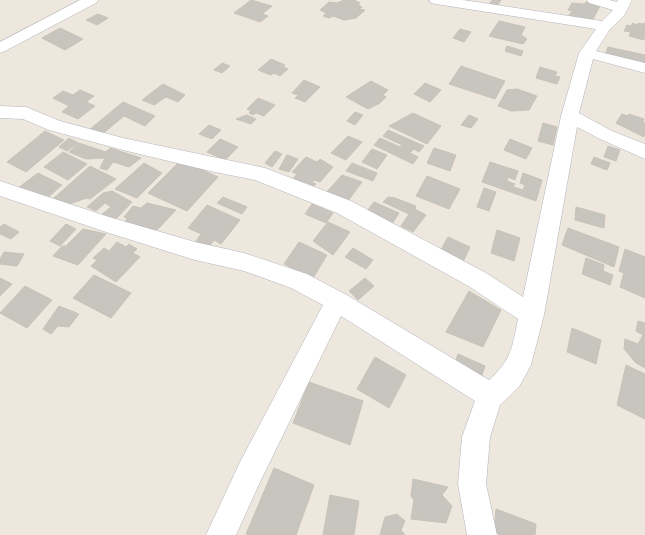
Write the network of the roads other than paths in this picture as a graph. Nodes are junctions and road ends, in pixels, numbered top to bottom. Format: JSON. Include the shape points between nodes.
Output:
{"nodes":[{"id":1,"x":90,"y":0,"type":"edge"},
{"id":2,"x":436,"y":0,"type":"edge"},
{"id":3,"x":594,"y":0,"type":"edge"},
{"id":4,"x":623,"y":4,"type":"edge"},
{"id":5,"x":605,"y":26,"type":"junction"},
{"id":6,"x":0,"y":48,"type":"edge"},
{"id":7,"x":587,"y":53,"type":"junction"},
{"id":8,"x":645,"y":68,"type":"edge"},
{"id":9,"x":0,"y":112,"type":"edge"},
{"id":10,"x":570,"y":116,"type":"junction"},
{"id":11,"x":645,"y":152,"type":"edge"},
{"id":12,"x":0,"y":188,"type":"edge"},
{"id":13,"x":337,"y":301,"type":"junction"},
{"id":14,"x":532,"y":315,"type":"junction"},
{"id":15,"x":491,"y":396,"type":"junction"},
{"id":16,"x":221,"y":535,"type":"edge"},
{"id":17,"x":482,"y":535,"type":"edge"}],
"edges":[{"from":1,"to":6,"type":"street"},
{"from":2,"to":5,"type":"street"},
{"from":3,"to":4,"type":"street"},
{"from":4,"to":5,"type":"street","via":[[619,13]]},
{"from":5,"to":7,"type":"street"},
{"from":7,"to":8,"type":"street"},
{"from":7,"to":10,"type":"street"},
{"from":9,"to":14,"type":"street","via":[[26,113],[55,126],[123,144],[258,173],[344,207],[478,280]]},
{"from":10,"to":11,"type":"street"},
{"from":10,"to":14,"type":"street"},
{"from":12,"to":13,"type":"street","via":[[109,225],[300,281]]},
{"from":13,"to":15,"type":"street"},
{"from":13,"to":16,"type":"street"},
{"from":14,"to":15,"type":"street","via":[[519,365],[510,378]]},
{"from":15,"to":17,"type":"street","via":[[476,438],[472,484]]}]}
